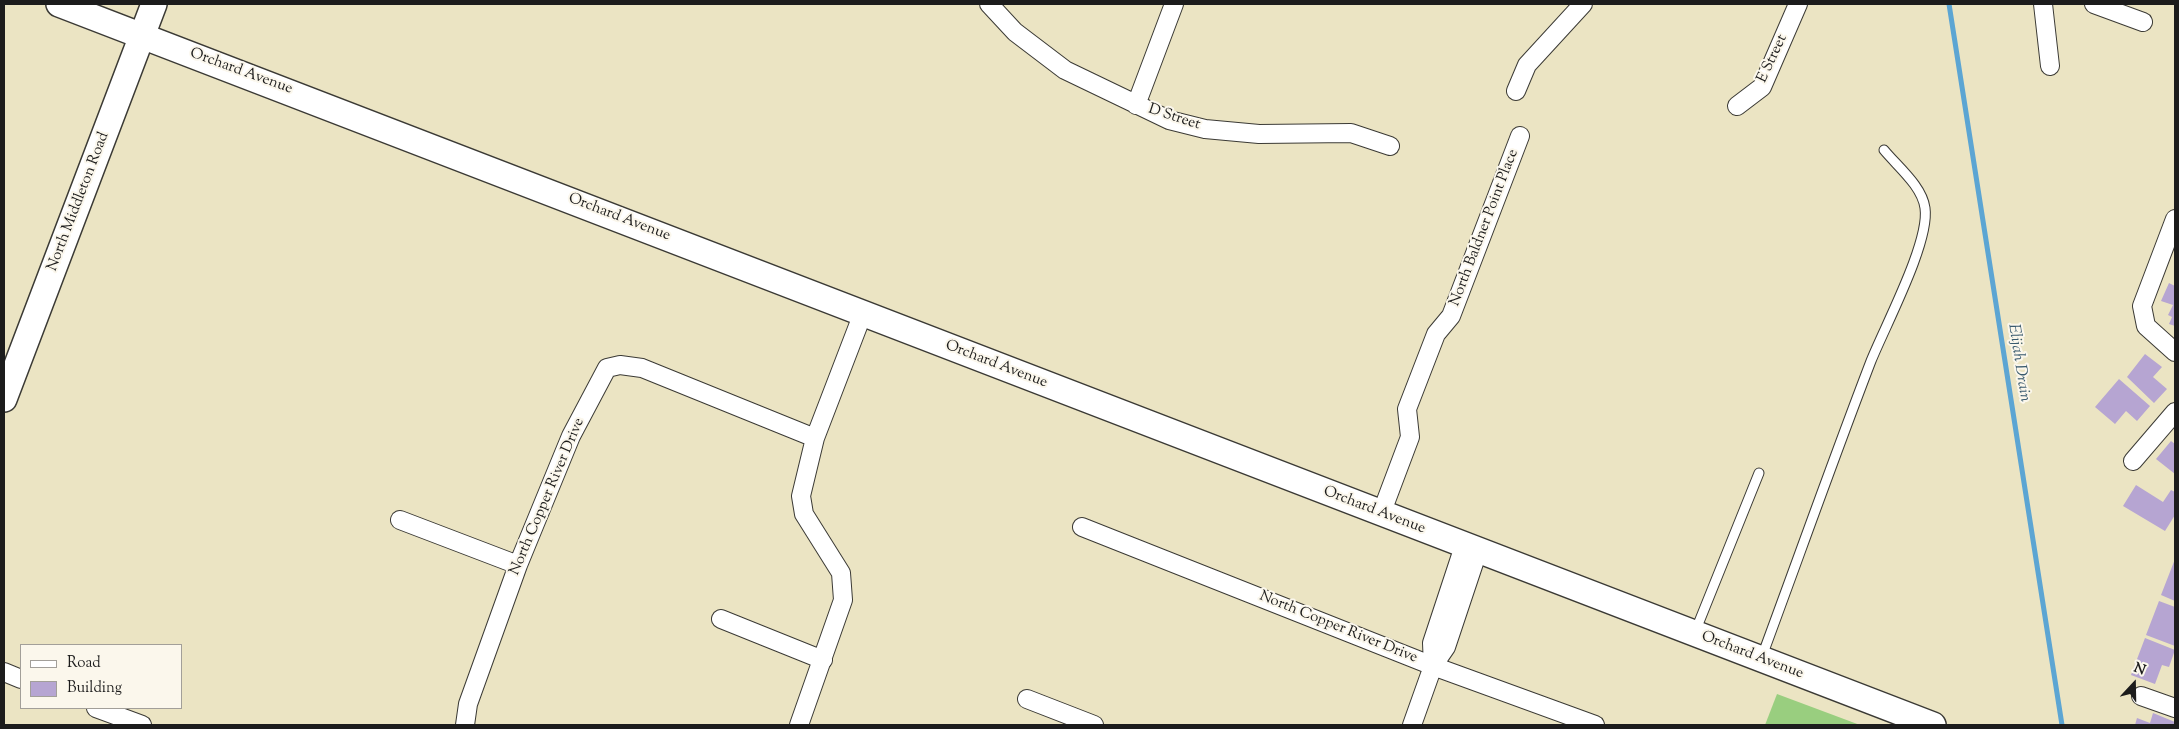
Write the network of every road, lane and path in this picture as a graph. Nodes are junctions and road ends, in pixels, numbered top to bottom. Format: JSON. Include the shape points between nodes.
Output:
{"nodes":[{"id":1,"x":59,"y":4,"type":"edge"},
{"id":2,"x":154,"y":4,"type":"edge"},
{"id":3,"x":989,"y":4,"type":"edge"},
{"id":4,"x":1174,"y":4,"type":"edge"},
{"id":5,"x":1583,"y":4,"type":"edge"},
{"id":6,"x":1798,"y":4,"type":"edge"},
{"id":7,"x":2043,"y":4,"type":"edge"},
{"id":8,"x":2094,"y":4,"type":"edge"},
{"id":9,"x":2143,"y":22,"type":"dead end"},
{"id":10,"x":142,"y":35,"type":"junction"},
{"id":11,"x":2050,"y":66,"type":"dead end"},
{"id":12,"x":1516,"y":91,"type":"dead end"},
{"id":13,"x":1136,"y":106,"type":"junction"},
{"id":14,"x":1737,"y":106,"type":"dead end"},
{"id":15,"x":1520,"y":136,"type":"dead end"},
{"id":16,"x":1390,"y":146,"type":"dead end"},
{"id":17,"x":1884,"y":150,"type":"dead end"},
{"id":18,"x":2175,"y":219,"type":"edge"},
{"id":19,"x":863,"y":313,"type":"junction"},
{"id":20,"x":2175,"y":352,"type":"edge"},
{"id":21,"x":4,"y":400,"type":"edge"},
{"id":22,"x":2175,"y":412,"type":"edge"},
{"id":23,"x":815,"y":438,"type":"junction"},
{"id":24,"x":2133,"y":461,"type":"dead end"},
{"id":25,"x":1759,"y":473,"type":"dead end"},
{"id":26,"x":1381,"y":514,"type":"junction"},
{"id":27,"x":400,"y":520,"type":"dead end"},
{"id":28,"x":1082,"y":527,"type":"dead end"},
{"id":29,"x":1471,"y":549,"type":"junction"},
{"id":30,"x":518,"y":565,"type":"junction"},
{"id":31,"x":721,"y":619,"type":"dead end"},
{"id":32,"x":1694,"y":635,"type":"junction"},
{"id":33,"x":823,"y":660,"type":"junction"},
{"id":34,"x":1760,"y":660,"type":"junction"},
{"id":35,"x":1433,"y":666,"type":"junction"},
{"id":36,"x":4,"y":672,"type":"edge"},
{"id":37,"x":20,"y":679,"type":"edge"},
{"id":38,"x":2141,"y":696,"type":"dead end"},
{"id":39,"x":1027,"y":699,"type":"dead end"},
{"id":40,"x":2175,"y":708,"type":"edge"},
{"id":41,"x":99,"y":709,"type":"edge"},
{"id":42,"x":142,"y":725,"type":"edge"},
{"id":43,"x":465,"y":725,"type":"edge"},
{"id":44,"x":798,"y":725,"type":"edge"},
{"id":45,"x":1094,"y":725,"type":"edge"},
{"id":46,"x":1412,"y":725,"type":"edge"},
{"id":47,"x":1595,"y":725,"type":"edge"},
{"id":48,"x":1933,"y":725,"type":"edge"}],
"edges":[{"from":1,"to":10,"type":"street","name":"Orchard Avenue"},
{"from":2,"to":10,"type":"street","name":"North Middleton Road"},
{"from":3,"to":13,"type":"street","name":"D Street","via":[[1014,32],[1065,70]]},
{"from":4,"to":13,"type":"street"},
{"from":5,"to":12,"type":"street","via":[[1527,65]]},
{"from":6,"to":14,"type":"street","name":"E Street","via":[[1762,87]]},
{"from":7,"to":11,"type":"street"},
{"from":8,"to":9,"type":"street"},
{"from":10,"to":19,"type":"street","name":"Orchard Avenue"},
{"from":10,"to":21,"type":"street","name":"North Middleton Road"},
{"from":13,"to":16,"type":"street","name":"D Street","via":[[1169,120],[1205,129],[1259,134],[1351,133]]},
{"from":15,"to":26,"type":"street","name":"North Baldner Point Place","via":[[1451,316],[1436,334],[1407,409],[1410,437]]},
{"from":17,"to":34,"type":"lane","via":[[1923,200],[1925,226]]},
{"from":18,"to":20,"type":"street","via":[[2142,306],[2146,326]]},
{"from":19,"to":23,"type":"street"},
{"from":19,"to":26,"type":"street","name":"Orchard Avenue"},
{"from":22,"to":24,"type":"street"},
{"from":23,"to":30,"type":"street","name":"North Copper River Drive","via":[[642,368],[620,365],[607,368],[570,436]]},
{"from":23,"to":33,"type":"street","via":[[801,496],[804,514],[841,573],[844,600]]},
{"from":25,"to":32,"type":"lane"},
{"from":26,"to":29,"type":"street","name":"Orchard Avenue"},
{"from":27,"to":30,"type":"street"},
{"from":28,"to":35,"type":"street","name":"North Copper River Drive"},
{"from":29,"to":32,"type":"street","name":"Orchard Avenue"},
{"from":29,"to":35,"type":"street","via":[[1432,643]]},
{"from":30,"to":43,"type":"street","name":"North Copper River Drive","via":[[468,704]]},
{"from":31,"to":33,"type":"street"},
{"from":32,"to":34,"type":"street","name":"Orchard Avenue"},
{"from":33,"to":44,"type":"street"},
{"from":34,"to":48,"type":"street","name":"Orchard Avenue"},
{"from":35,"to":46,"type":"street"},
{"from":35,"to":47,"type":"street","name":"North Copper River Drive"},
{"from":36,"to":37,"type":"street"},
{"from":38,"to":40,"type":"street"},
{"from":39,"to":45,"type":"street"},
{"from":41,"to":42,"type":"street"}]}
